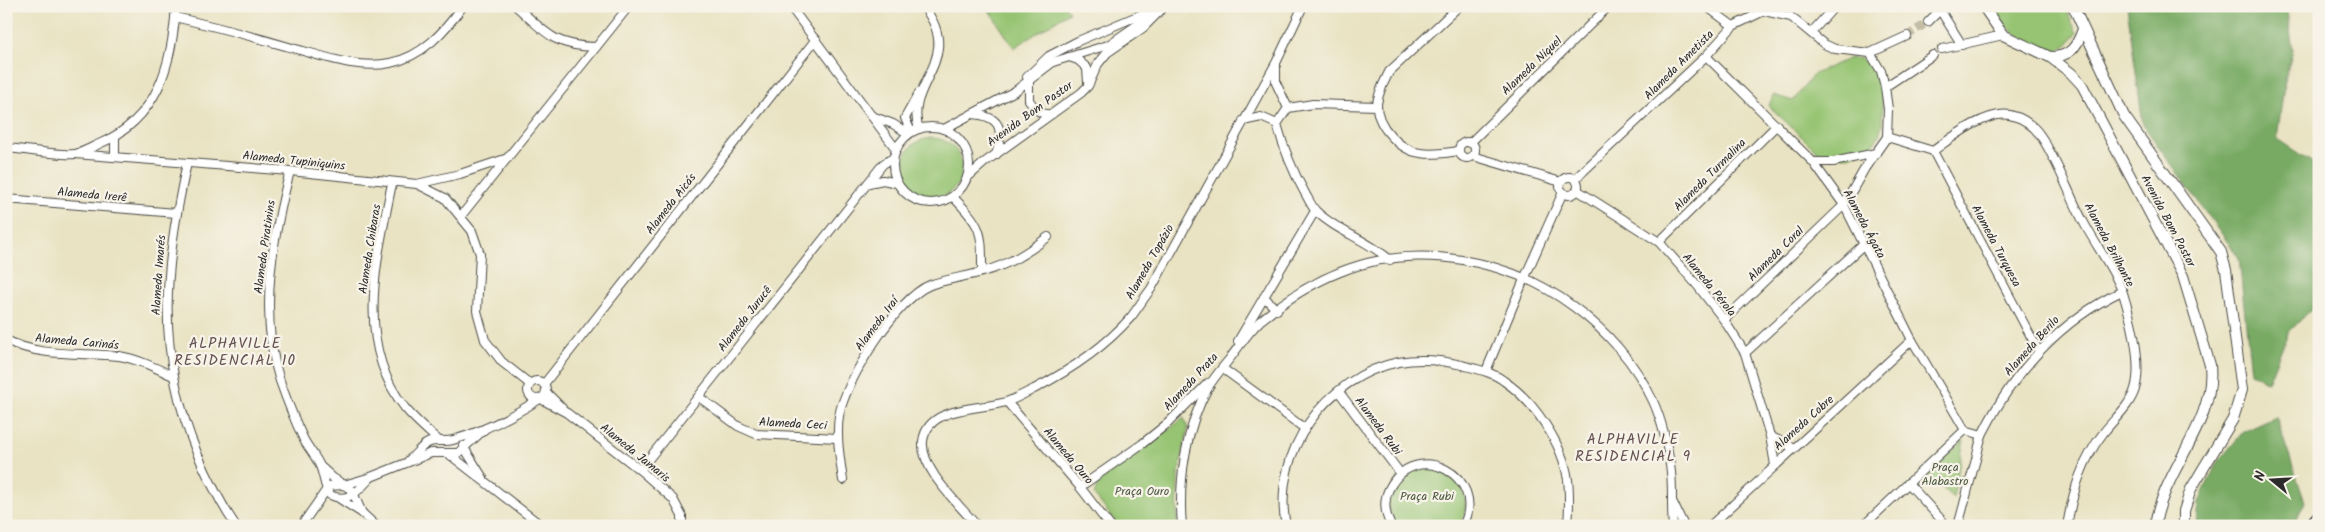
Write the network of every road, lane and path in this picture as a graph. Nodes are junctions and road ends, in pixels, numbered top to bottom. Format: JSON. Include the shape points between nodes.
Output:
{"nodes":[{"id":1,"x":176,"y":6,"type":"edge"},
{"id":2,"x":462,"y":6,"type":"edge"},
{"id":3,"x":516,"y":6,"type":"edge"},
{"id":4,"x":629,"y":6,"type":"edge"},
{"id":5,"x":790,"y":6,"type":"edge"},
{"id":6,"x":923,"y":6,"type":"edge"},
{"id":7,"x":1163,"y":6,"type":"edge"},
{"id":8,"x":1303,"y":6,"type":"edge"},
{"id":9,"x":1459,"y":6,"type":"edge"},
{"id":10,"x":1609,"y":6,"type":"edge"},
{"id":11,"x":1706,"y":6,"type":"edge"},
{"id":12,"x":1835,"y":6,"type":"edge"},
{"id":13,"x":1983,"y":6,"type":"edge"},
{"id":14,"x":2073,"y":6,"type":"edge"},
{"id":15,"x":1942,"y":8,"type":"edge"},
{"id":16,"x":175,"y":17,"type":"junction"},
{"id":17,"x":1928,"y":22,"type":"tunnel mouth"},
{"id":18,"x":1733,"y":26,"type":"junction"},
{"id":19,"x":2083,"y":29,"type":"junction"},
{"id":20,"x":1812,"y":33,"type":"junction"},
{"id":21,"x":2003,"y":35,"type":"junction"},
{"id":22,"x":1907,"y":36,"type":"tunnel mouth"},
{"id":23,"x":816,"y":39,"type":"junction"},
{"id":24,"x":1962,"y":45,"type":"junction"},
{"id":25,"x":596,"y":48,"type":"junction"},
{"id":26,"x":1942,"y":49,"type":"dead end"},
{"id":27,"x":1869,"y":53,"type":"junction"},
{"id":28,"x":1934,"y":55,"type":"dead end"},
{"id":29,"x":1066,"y":56,"type":"junction"},
{"id":30,"x":1706,"y":56,"type":"junction"},
{"id":31,"x":2050,"y":57,"type":"junction"},
{"id":32,"x":1276,"y":63,"type":"junction"},
{"id":33,"x":1029,"y":79,"type":"junction"},
{"id":34,"x":1267,"y":79,"type":"junction"},
{"id":35,"x":1276,"y":83,"type":"junction"},
{"id":36,"x":1088,"y":86,"type":"junction"},
{"id":37,"x":1885,"y":86,"type":"junction"},
{"id":38,"x":1015,"y":91,"type":"junction"},
{"id":39,"x":1254,"y":104,"type":"junction"},
{"id":40,"x":1377,"y":106,"type":"junction"},
{"id":41,"x":1288,"y":108,"type":"junction"},
{"id":42,"x":971,"y":114,"type":"junction"},
{"id":43,"x":1052,"y":114,"type":"junction"},
{"id":44,"x":870,"y":116,"type":"junction"},
{"id":45,"x":1261,"y":117,"type":"junction"},
{"id":46,"x":1243,"y":121,"type":"junction"},
{"id":47,"x":1277,"y":124,"type":"junction"},
{"id":48,"x":1776,"y":125,"type":"junction"},
{"id":49,"x":944,"y":129,"type":"junction"},
{"id":50,"x":913,"y":132,"type":"junction"},
{"id":51,"x":115,"y":137,"type":"junction"},
{"id":52,"x":1887,"y":137,"type":"junction"},
{"id":53,"x":1470,"y":143,"type":"junction"},
{"id":54,"x":6,"y":148,"type":"edge"},
{"id":55,"x":896,"y":148,"type":"junction"},
{"id":56,"x":1459,"y":151,"type":"junction"},
{"id":57,"x":1933,"y":151,"type":"junction"},
{"id":58,"x":1876,"y":153,"type":"junction"},
{"id":59,"x":74,"y":154,"type":"junction"},
{"id":60,"x":996,"y":155,"type":"junction"},
{"id":61,"x":115,"y":156,"type":"junction"},
{"id":62,"x":1474,"y":156,"type":"junction"},
{"id":63,"x":508,"y":158,"type":"junction"},
{"id":64,"x":893,"y":158,"type":"junction"},
{"id":65,"x":1813,"y":162,"type":"junction"},
{"id":66,"x":187,"y":163,"type":"junction"},
{"id":67,"x":290,"y":171,"type":"junction"},
{"id":68,"x":968,"y":177,"type":"junction"},
{"id":69,"x":1575,"y":179,"type":"junction"},
{"id":70,"x":1561,"y":182,"type":"junction"},
{"id":71,"x":392,"y":183,"type":"junction"},
{"id":72,"x":897,"y":183,"type":"junction"},
{"id":73,"x":417,"y":184,"type":"junction"},
{"id":74,"x":869,"y":184,"type":"junction"},
{"id":75,"x":1577,"y":190,"type":"junction"},
{"id":76,"x":1563,"y":192,"type":"junction"},
{"id":77,"x":953,"y":197,"type":"junction"},
{"id":78,"x":6,"y":199,"type":"edge"},
{"id":79,"x":1844,"y":205,"type":"junction"},
{"id":80,"x":1315,"y":211,"type":"junction"},
{"id":81,"x":176,"y":213,"type":"junction"},
{"id":82,"x":461,"y":216,"type":"junction"},
{"id":83,"x":1048,"y":237,"type":"dead end"},
{"id":84,"x":1659,"y":242,"type":"junction"},
{"id":85,"x":1863,"y":245,"type":"junction"},
{"id":86,"x":1390,"y":260,"type":"junction"},
{"id":87,"x":982,"y":272,"type":"junction"},
{"id":88,"x":1525,"y":277,"type":"junction"},
{"id":89,"x":2122,"y":291,"type":"junction"},
{"id":90,"x":1264,"y":297,"type":"junction"},
{"id":91,"x":1278,"y":310,"type":"junction"},
{"id":92,"x":1724,"y":320,"type":"junction"},
{"id":93,"x":6,"y":340,"type":"edge"},
{"id":94,"x":1912,"y":340,"type":"junction"},
{"id":95,"x":2039,"y":352,"type":"junction"},
{"id":96,"x":1745,"y":353,"type":"junction"},
{"id":97,"x":1222,"y":368,"type":"junction"},
{"id":98,"x":1486,"y":372,"type":"junction"},
{"id":99,"x":173,"y":376,"type":"junction"},
{"id":100,"x":529,"y":388,"type":"junction"},
{"id":101,"x":545,"y":388,"type":"junction"},
{"id":102,"x":1339,"y":392,"type":"junction"},
{"id":103,"x":699,"y":397,"type":"junction"},
{"id":104,"x":539,"y":399,"type":"junction"},
{"id":105,"x":1007,"y":402,"type":"junction"},
{"id":106,"x":567,"y":414,"type":"junction"},
{"id":107,"x":512,"y":416,"type":"junction"},
{"id":108,"x":422,"y":426,"type":"junction"},
{"id":109,"x":486,"y":428,"type":"junction"},
{"id":110,"x":1304,"y":428,"type":"junction"},
{"id":111,"x":1966,"y":430,"type":"junction"},
{"id":112,"x":1982,"y":435,"type":"junction"},
{"id":113,"x":1770,"y":436,"type":"junction"},
{"id":114,"x":458,"y":438,"type":"junction"},
{"id":115,"x":838,"y":438,"type":"junction"},
{"id":116,"x":438,"y":440,"type":"junction"},
{"id":117,"x":425,"y":444,"type":"junction"},
{"id":118,"x":1794,"y":448,"type":"junction"},
{"id":119,"x":464,"y":449,"type":"junction"},
{"id":120,"x":431,"y":453,"type":"junction"},
{"id":121,"x":449,"y":454,"type":"junction"},
{"id":122,"x":406,"y":464,"type":"junction"},
{"id":123,"x":1775,"y":465,"type":"junction"},
{"id":124,"x":320,"y":466,"type":"junction"},
{"id":125,"x":640,"y":470,"type":"junction"},
{"id":126,"x":1400,"y":473,"type":"junction"},
{"id":127,"x":372,"y":477,"type":"junction"},
{"id":128,"x":842,"y":480,"type":"dead end"},
{"id":129,"x":486,"y":482,"type":"junction"},
{"id":130,"x":1908,"y":483,"type":"junction"},
{"id":131,"x":344,"y":485,"type":"junction"},
{"id":132,"x":1080,"y":487,"type":"junction"},
{"id":133,"x":327,"y":488,"type":"junction"},
{"id":134,"x":355,"y":494,"type":"junction"},
{"id":135,"x":336,"y":498,"type":"junction"},
{"id":136,"x":1673,"y":501,"type":"junction"},
{"id":137,"x":312,"y":510,"type":"junction"},
{"id":138,"x":362,"y":513,"type":"junction"},
{"id":139,"x":2319,"y":517,"type":"edge"},
{"id":140,"x":1708,"y":525,"type":"edge"},
{"id":141,"x":236,"y":526,"type":"edge"},
{"id":142,"x":301,"y":526,"type":"edge"},
{"id":143,"x":376,"y":526,"type":"edge"},
{"id":144,"x":542,"y":526,"type":"edge"},
{"id":145,"x":682,"y":526,"type":"edge"},
{"id":146,"x":977,"y":526,"type":"edge"},
{"id":147,"x":1110,"y":526,"type":"edge"},
{"id":148,"x":1182,"y":526,"type":"edge"},
{"id":149,"x":1286,"y":526,"type":"edge"},
{"id":150,"x":1391,"y":526,"type":"edge"},
{"id":151,"x":1462,"y":526,"type":"edge"},
{"id":152,"x":1568,"y":526,"type":"edge"},
{"id":153,"x":1673,"y":526,"type":"edge"},
{"id":154,"x":1684,"y":526,"type":"edge"},
{"id":155,"x":1863,"y":526,"type":"edge"},
{"id":156,"x":1947,"y":526,"type":"edge"},
{"id":157,"x":1958,"y":526,"type":"edge"},
{"id":158,"x":2067,"y":526,"type":"edge"},
{"id":159,"x":2155,"y":526,"type":"edge"},
{"id":160,"x":2184,"y":526,"type":"edge"},
{"id":161,"x":2311,"y":526,"type":"edge"}],
"edges":[{"from":1,"to":16,"type":"street"},
{"from":2,"to":16,"type":"street","via":[[431,44],[405,58],[376,65],[340,60]]},
{"from":3,"to":25,"type":"street","via":[[549,37],[575,47]]},
{"from":4,"to":25,"type":"street"},
{"from":5,"to":23,"type":"street"},
{"from":6,"to":50,"type":"street","via":[[937,28],[939,43],[915,116]]},
{"from":7,"to":29,"type":"street","via":[[1108,45]]},
{"from":7,"to":36,"type":"street","name":"Avenida Bom Pastor","via":[[1143,28],[1107,53]]},
{"from":7,"to":38,"type":"street","via":[[1049,56]]},
{"from":8,"to":32,"type":"street","name":"Alameda Topázio"},
{"from":9,"to":40,"type":"street","via":[[1390,72],[1382,84]]},
{"from":10,"to":53,"type":"street","name":"Alameda Niquel"},
{"from":11,"to":18,"type":"street"},
{"from":12,"to":20,"type":"street"},
{"from":13,"to":21,"type":"street"},
{"from":14,"to":19,"type":"street","name":"Avenida Bom Pastor"},
{"from":15,"to":17,"type":"street"},
{"from":15,"to":24,"type":"street"},
{"from":16,"to":51,"type":"street","via":[[161,86],[143,113]]},
{"from":18,"to":20,"type":"street","name":"Alameda Ametista","via":[[1764,11],[1791,17]]},
{"from":18,"to":30,"type":"street","name":"Alameda Ametista"},
{"from":19,"to":31,"type":"street","via":[[2078,44],[2070,53]]},
{"from":19,"to":160,"type":"street","name":"Avenida Bom Pastor","via":[[2124,116],[2221,252],[2226,270],[2242,390],[2233,419],[2191,489],[2184,511]]},
{"from":20,"to":27,"type":"street","name":"Alameda Ametista","via":[[1824,44],[1835,48]]},
{"from":21,"to":24,"type":"street"},
{"from":21,"to":31,"type":"street","name":"Avenida Bom Pastor"},
{"from":22,"to":27,"type":"street"},
{"from":23,"to":44,"type":"street"},
{"from":23,"to":101,"type":"street","name":"Alameda Aicás"},
{"from":24,"to":26,"type":"street"},
{"from":25,"to":63,"type":"street"},
{"from":27,"to":37,"type":"street","via":[[1881,71]]},
{"from":28,"to":37,"type":"street"},
{"from":29,"to":33,"type":"street"},
{"from":29,"to":36,"type":"street","via":[[1087,68]]},
{"from":30,"to":48,"type":"street","name":"Alameda Ágata"},
{"from":30,"to":69,"type":"street","name":"Alameda Ametista"},
{"from":31,"to":159,"type":"street","name":"Avenida Bom Pastor","via":[[2082,85],[2183,276],[2210,365],[2206,408],[2161,500]]},
{"from":32,"to":34,"type":"street","name":"Alameda Topázio"},
{"from":32,"to":35,"type":"street"},
{"from":33,"to":38,"type":"street"},
{"from":33,"to":43,"type":"street","via":[[1029,100],[1039,112]]},
{"from":34,"to":35,"type":"street"},
{"from":34,"to":39,"type":"street","name":"Alameda Topázio"},
{"from":35,"to":41,"type":"street"},
{"from":36,"to":43,"type":"street","name":"Avenida Bom Pastor"},
{"from":37,"to":52,"type":"street"},
{"from":38,"to":42,"type":"street"},
{"from":39,"to":45,"type":"street"},
{"from":39,"to":46,"type":"street","name":"Alameda Topázio"},
{"from":40,"to":41,"type":"street","via":[[1313,104]]},
{"from":40,"to":56,"type":"street","via":[[1384,126],[1396,143],[1419,153]]},
{"from":41,"to":47,"type":"street"},
{"from":42,"to":49,"type":"street"},
{"from":42,"to":60,"type":"street","via":[[992,118],[999,126],[1000,142]]},
{"from":43,"to":60,"type":"street","name":"Avenida Bom Pastor"},
{"from":44,"to":50,"type":"street"},
{"from":44,"to":55,"type":"street"},
{"from":45,"to":46,"type":"street"},
{"from":45,"to":47,"type":"street"},
{"from":46,"to":105,"type":"street","name":"Alameda Topázio","via":[[1150,289],[1131,316],[1079,362]]},
{"from":47,"to":80,"type":"street","via":[[1289,163]]},
{"from":48,"to":65,"type":"street","name":"Alameda Ágata"},
{"from":48,"to":84,"type":"street","name":"Alameda Turmalina"},
{"from":49,"to":50,"type":"street","via":[[932,127]]},
{"from":49,"to":68,"type":"street","via":[[963,143],[969,159]]},
{"from":50,"to":55,"type":"street"},
{"from":51,"to":59,"type":"street"},
{"from":51,"to":61,"type":"street"},
{"from":52,"to":57,"type":"street"},
{"from":52,"to":58,"type":"street","name":"Alameda Coral"},
{"from":53,"to":56,"type":"street","via":[[1462,144]]},
{"from":53,"to":62,"type":"street","via":[[1475,148]]},
{"from":54,"to":59,"type":"street","name":"Alameda Tupiniquins"},
{"from":55,"to":64,"type":"street"},
{"from":56,"to":62,"type":"street","via":[[1463,158]]},
{"from":57,"to":89,"type":"street","name":"Alameda Brilhante","via":[[1985,119],[2008,114],[2028,121],[2041,136]]},
{"from":57,"to":95,"type":"street","name":"Alameda Turquesa"},
{"from":58,"to":65,"type":"street","via":[[1833,162]]},
{"from":58,"to":79,"type":"street","name":"Alameda Coral"},
{"from":59,"to":61,"type":"street","name":"Alameda Tupiniquins"},
{"from":60,"to":68,"type":"street","name":"Avenida Bom Pastor"},
{"from":61,"to":66,"type":"street","name":"Alameda Tupiniquins"},
{"from":62,"to":70,"type":"street"},
{"from":63,"to":73,"type":"street","name":"Alameda Tupiniquins"},
{"from":63,"to":82,"type":"street"},
{"from":64,"to":72,"type":"street"},
{"from":64,"to":74,"type":"street","name":"Alameda Jurucê","via":[[883,164]]},
{"from":65,"to":79,"type":"street","name":"Alameda Ágata"},
{"from":66,"to":67,"type":"street","name":"Alameda Tupiniquins"},
{"from":66,"to":81,"type":"street","name":"Alameda Imarés"},
{"from":67,"to":71,"type":"street","name":"Alameda Tupiniquins"},
{"from":67,"to":124,"type":"street","name":"Alameda Piratinins","via":[[281,204],[270,280],[272,341],[279,378],[292,415]]},
{"from":68,"to":77,"type":"street"},
{"from":69,"to":70,"type":"street","via":[[1569,177]]},
{"from":69,"to":75,"type":"street"},
{"from":70,"to":76,"type":"street"},
{"from":71,"to":73,"type":"street","name":"Alameda Tupiniquins"},
{"from":71,"to":108,"type":"street","name":"Alameda Chibaras","via":[[373,288],[373,316],[377,343],[395,392]]},
{"from":72,"to":74,"type":"street","via":[[883,180]]},
{"from":72,"to":77,"type":"street","via":[[912,199],[922,203],[933,204]]},
{"from":73,"to":82,"type":"street","via":[[445,198]]},
{"from":74,"to":103,"type":"street","name":"Alameda Jurucê"},
{"from":75,"to":76,"type":"street","via":[[1570,194]]},
{"from":75,"to":84,"type":"street","name":"Alameda Pérola"},
{"from":76,"to":88,"type":"street"},
{"from":77,"to":87,"type":"street","via":[[970,214],[981,234]]},
{"from":78,"to":81,"type":"street","name":"Alameda Irerê"},
{"from":79,"to":85,"type":"street","name":"Alameda Ágata"},
{"from":79,"to":92,"type":"street","name":"Alameda Coral"},
{"from":80,"to":86,"type":"street"},
{"from":80,"to":90,"type":"street","name":"Alameda Prata"},
{"from":81,"to":99,"type":"street","name":"Alameda Imarés","via":[[166,312]]},
{"from":82,"to":100,"type":"street","via":[[472,231],[480,254],[477,311],[485,340]]},
{"from":83,"to":87,"type":"street","name":"Alameda Iraí","via":[[1024,255]]},
{"from":84,"to":92,"type":"street","name":"Alameda Pérola"},
{"from":85,"to":94,"type":"street","name":"Alameda Ágata"},
{"from":85,"to":96,"type":"street"},
{"from":86,"to":88,"type":"street","via":[[1429,256],[1493,266]]},
{"from":86,"to":91,"type":"street","via":[[1341,271],[1309,286]]},
{"from":87,"to":115,"type":"street","name":"Alameda Iraí","via":[[931,285],[912,297],[895,316],[854,374],[839,415]]},
{"from":88,"to":98,"type":"street"},
{"from":88,"to":136,"type":"street","via":[[1586,315],[1613,341],[1637,373],[1664,430]]},
{"from":89,"to":95,"type":"street","name":"Alameda Berilo","via":[[2073,319]]},
{"from":89,"to":158,"type":"street","name":"Alameda Brilhante","via":[[2137,356],[2135,389],[2125,408],[2103,433],[2084,463],[2073,490]]},
{"from":90,"to":91,"type":"street"},
{"from":90,"to":97,"type":"street","name":"Alameda Prata"},
{"from":91,"to":97,"type":"street","via":[[1259,322]]},
{"from":92,"to":96,"type":"street","name":"Alameda Pérola"},
{"from":93,"to":99,"type":"street","name":"Alameda Carinás","via":[[36,351],[121,356],[149,364]]},
{"from":94,"to":111,"type":"street","name":"Alameda Ágata"},
{"from":94,"to":118,"type":"street","name":"Alameda Cobre"},
{"from":95,"to":112,"type":"street","name":"Alameda Berilo","via":[[2015,380]]},
{"from":96,"to":113,"type":"street","name":"Alameda Pérola"},
{"from":97,"to":110,"type":"street"},
{"from":97,"to":132,"type":"street","name":"Alameda Prata","via":[[1142,444]]},
{"from":97,"to":148,"type":"street","via":[[1209,385],[1192,426],[1182,479]]},
{"from":98,"to":102,"type":"street","via":[[1442,360],[1398,362],[1361,376]]},
{"from":98,"to":152,"type":"street","via":[[1505,381],[1529,401],[1546,424],[1568,479]]},
{"from":99,"to":141,"type":"street","name":"Alameda Imarés","via":[[204,472]]},
{"from":100,"to":101,"type":"street","via":[[538,381]]},
{"from":100,"to":104,"type":"street","name":"Alameda Jamaris","via":[[532,398]]},
{"from":100,"to":107,"type":"street"},
{"from":101,"to":104,"type":"street","name":"Alameda Aicás"},
{"from":101,"to":106,"type":"street","name":"Alameda Jamaris"},
{"from":102,"to":110,"type":"street"},
{"from":102,"to":126,"type":"street","name":"Alameda Rubi"},
{"from":103,"to":115,"type":"street","name":"Alameda Ceci","via":[[738,426],[756,434]]},
{"from":103,"to":125,"type":"street","name":"Alameda Jurucê"},
{"from":104,"to":106,"type":"street","name":"Alameda Jamaris"},
{"from":104,"to":107,"type":"street"},
{"from":105,"to":132,"type":"street","name":"Alameda Ouro"},
{"from":105,"to":146,"type":"street","name":"Alameda Topázio","via":[[948,413],[938,418],[925,433],[923,451],[930,469]]},
{"from":106,"to":125,"type":"street","name":"Alameda Jamaris"},
{"from":107,"to":109,"type":"street"},
{"from":108,"to":116,"type":"street","name":"Alameda Chibaras"},
{"from":108,"to":117,"type":"street"},
{"from":109,"to":114,"type":"street"},
{"from":109,"to":119,"type":"street"},
{"from":110,"to":149,"type":"street","via":[[1291,456],[1284,487]]},
{"from":111,"to":112,"type":"street"},
{"from":111,"to":130,"type":"street"},
{"from":112,"to":157,"type":"street","name":"Alameda Berilo"},
{"from":113,"to":118,"type":"street"},
{"from":113,"to":123,"type":"street","name":"Alameda Pérola"},
{"from":114,"to":116,"type":"street"},
{"from":114,"to":119,"type":"street"},
{"from":115,"to":128,"type":"street","name":"Alameda Iraí"},
{"from":116,"to":117,"type":"street"},
{"from":117,"to":120,"type":"street"},
{"from":117,"to":122,"type":"street"},
{"from":118,"to":123,"type":"street","name":"Alameda Cobre"},
{"from":119,"to":121,"type":"street"},
{"from":119,"to":129,"type":"street"},
{"from":120,"to":121,"type":"street"},
{"from":120,"to":122,"type":"street"},
{"from":121,"to":129,"type":"street"},
{"from":122,"to":127,"type":"street"},
{"from":123,"to":140,"type":"street","name":"Alameda Cobre"},
{"from":124,"to":131,"type":"street"},
{"from":124,"to":133,"type":"street"},
{"from":125,"to":145,"type":"street","name":"Alameda Jamaris","via":[[673,499],[682,516]]},
{"from":126,"to":150,"type":"street","via":[[1387,493],[1385,506]]},
{"from":126,"to":151,"type":"street","via":[[1424,464],[1447,469],[1456,476],[1468,497]]},
{"from":127,"to":131,"type":"street"},
{"from":127,"to":134,"type":"street"},
{"from":129,"to":144,"type":"street"},
{"from":130,"to":155,"type":"street"},
{"from":130,"to":156,"type":"street"},
{"from":131,"to":133,"type":"street"},
{"from":131,"to":134,"type":"street"},
{"from":132,"to":147,"type":"street","name":"Alameda Ouro"},
{"from":133,"to":135,"type":"street","via":[[328,493]]},
{"from":133,"to":137,"type":"street"},
{"from":134,"to":135,"type":"street"},
{"from":134,"to":138,"type":"street"},
{"from":135,"to":137,"type":"street"},
{"from":135,"to":138,"type":"street"},
{"from":136,"to":153,"type":"street"},
{"from":136,"to":154,"type":"street"},
{"from":137,"to":142,"type":"street"},
{"from":138,"to":143,"type":"street"},
{"from":139,"to":161,"type":"main road"}]}
